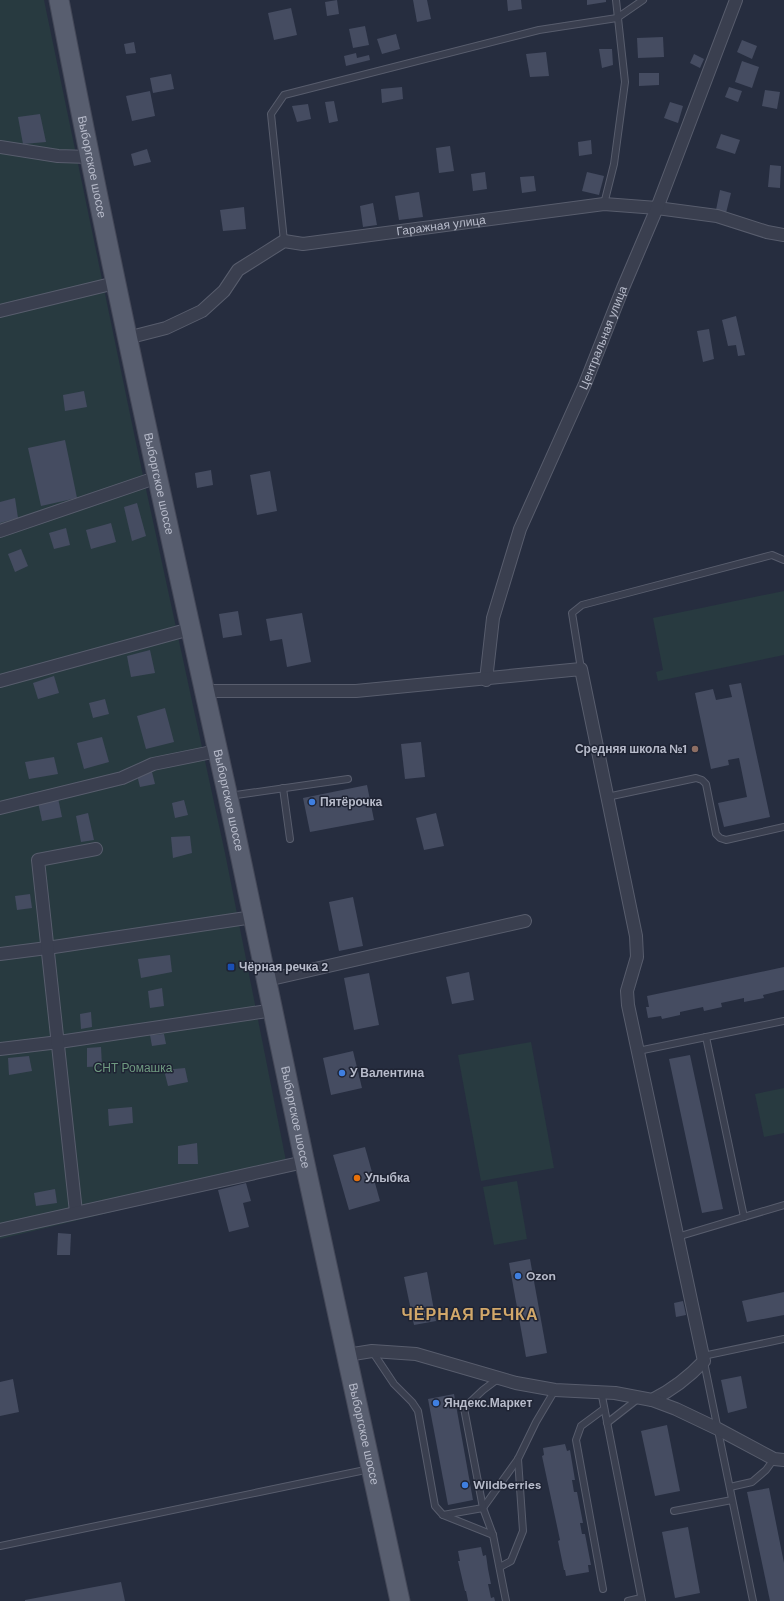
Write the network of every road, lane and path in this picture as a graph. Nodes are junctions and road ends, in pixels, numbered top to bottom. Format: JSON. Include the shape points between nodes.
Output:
{"nodes":[{"id":1,"x":59,"y":0,"type":"edge"},
{"id":2,"x":616,"y":0,"type":"edge"},
{"id":3,"x":643,"y":0,"type":"edge"},
{"id":4,"x":736,"y":0,"type":"edge"},
{"id":5,"x":617,"y":18,"type":"junction"},
{"id":6,"x":0,"y":147,"type":"edge"},
{"id":7,"x":89,"y":157,"type":"junction"},
{"id":8,"x":604,"y":204,"type":"junction"},
{"id":9,"x":657,"y":208,"type":"junction"},
{"id":10,"x":784,"y":235,"type":"edge"},
{"id":11,"x":284,"y":241,"type":"junction"},
{"id":12,"x":115,"y":284,"type":"junction"},
{"id":13,"x":0,"y":311,"type":"edge"},
{"id":14,"x":126,"y":338,"type":"junction"},
{"id":15,"x":158,"y":477,"type":"junction"},
{"id":16,"x":0,"y":531,"type":"edge"},
{"id":17,"x":784,"y":560,"type":"edge"},
{"id":18,"x":190,"y":629,"type":"junction"},
{"id":19,"x":581,"y":669,"type":"junction"},
{"id":20,"x":486,"y":680,"type":"junction"},
{"id":21,"x":0,"y":681,"type":"edge"},
{"id":22,"x":204,"y":691,"type":"junction"},
{"id":23,"x":217,"y":751,"type":"junction"},
{"id":24,"x":348,"y":779,"type":"dead end"},
{"id":25,"x":283,"y":788,"type":"junction"},
{"id":26,"x":228,"y":796,"type":"junction"},
{"id":27,"x":607,"y":797,"type":"junction"},
{"id":28,"x":0,"y":808,"type":"edge"},
{"id":29,"x":784,"y":828,"type":"edge"},
{"id":30,"x":290,"y":839,"type":"dead end"},
{"id":31,"x":96,"y":849,"type":"dead end"},
{"id":32,"x":253,"y":917,"type":"junction"},
{"id":33,"x":525,"y":921,"type":"dead end"},
{"id":34,"x":47,"y":948,"type":"junction"},
{"id":35,"x":0,"y":954,"type":"edge"},
{"id":36,"x":267,"y":980,"type":"junction"},
{"id":37,"x":274,"y":1010,"type":"junction"},
{"id":38,"x":784,"y":1021,"type":"edge"},
{"id":39,"x":706,"y":1037,"type":"junction"},
{"id":40,"x":59,"y":1042,"type":"junction"},
{"id":41,"x":0,"y":1049,"type":"edge"},
{"id":42,"x":638,"y":1051,"type":"junction"},
{"id":43,"x":304,"y":1162,"type":"junction"},
{"id":44,"x":784,"y":1205,"type":"edge"},
{"id":45,"x":76,"y":1212,"type":"junction"},
{"id":46,"x":744,"y":1217,"type":"junction"},
{"id":47,"x":0,"y":1230,"type":"edge"},
{"id":48,"x":677,"y":1237,"type":"junction"},
{"id":49,"x":784,"y":1340,"type":"edge"},
{"id":50,"x":372,"y":1351,"type":"junction"},
{"id":51,"x":347,"y":1355,"type":"junction"},
{"id":52,"x":703,"y":1358,"type":"junction"},
{"id":53,"x":499,"y":1378,"type":"junction"},
{"id":54,"x":555,"y":1390,"type":"junction"},
{"id":55,"x":600,"y":1392,"type":"junction"},
{"id":56,"x":646,"y":1399,"type":"junction"},
{"id":57,"x":604,"y":1409,"type":"junction"},
{"id":58,"x":607,"y":1423,"type":"junction"},
{"id":59,"x":718,"y":1429,"type":"junction"},
{"id":60,"x":518,"y":1459,"type":"junction"},
{"id":61,"x":781,"y":1460,"type":"edge"},
{"id":62,"x":372,"y":1469,"type":"junction"},
{"id":63,"x":730,"y":1487,"type":"junction"},
{"id":64,"x":732,"y":1500,"type":"junction"},
{"id":65,"x":483,"y":1508,"type":"junction"},
{"id":66,"x":674,"y":1511,"type":"dead end"},
{"id":67,"x":443,"y":1515,"type":"junction"},
{"id":68,"x":493,"y":1535,"type":"junction"},
{"id":69,"x":0,"y":1546,"type":"edge"},
{"id":70,"x":500,"y":1567,"type":"junction"},
{"id":71,"x":603,"y":1590,"type":"dead end"},
{"id":72,"x":641,"y":1600,"type":"edge"},
{"id":73,"x":400,"y":1601,"type":"edge"},
{"id":74,"x":506,"y":1601,"type":"edge"},
{"id":75,"x":628,"y":1601,"type":"edge"},
{"id":76,"x":753,"y":1601,"type":"edge"}],
"edges":[{"from":1,"to":7,"type":"main road","name":"Выборгское шоссе"},
{"from":2,"to":5,"type":"lane"},
{"from":3,"to":5,"type":"lane"},
{"from":4,"to":9,"type":"street","name":"Центральная улица"},
{"from":5,"to":8,"type":"lane","via":[[625,82],[614,164]]},
{"from":5,"to":11,"type":"lane","via":[[539,30],[284,95],[271,114]]},
{"from":6,"to":7,"type":"street","via":[[58,156]]},
{"from":7,"to":12,"type":"main road","name":"Выборгское шоссе"},
{"from":8,"to":9,"type":"street","name":"Гаражная улица"},
{"from":8,"to":11,"type":"street","name":"Гаражная улица","via":[[303,244]]},
{"from":9,"to":10,"type":"street","name":"Гаражная улица","via":[[717,216]]},
{"from":9,"to":20,"type":"street","name":"Центральная улица","via":[[585,384],[520,529],[493,618]]},
{"from":11,"to":14,"type":"street","via":[[238,270],[224,292],[202,311],[166,328]]},
{"from":12,"to":13,"type":"street"},
{"from":12,"to":14,"type":"main road","name":"Выборгское шоссе"},
{"from":14,"to":15,"type":"main road","name":"Выборгское шоссе"},
{"from":15,"to":16,"type":"street"},
{"from":15,"to":18,"type":"main road","name":"Выборгское шоссе"},
{"from":17,"to":19,"type":"lane","via":[[772,555],[582,605],[572,613]]},
{"from":18,"to":21,"type":"street"},
{"from":18,"to":22,"type":"main road","name":"Выборгское шоссе"},
{"from":19,"to":20,"type":"street"},
{"from":19,"to":27,"type":"street"},
{"from":20,"to":22,"type":"street","via":[[356,691]]},
{"from":22,"to":23,"type":"main road","name":"Выборгское шоссе"},
{"from":23,"to":26,"type":"main road","name":"Выборгское шоссе"},
{"from":23,"to":28,"type":"street","via":[[153,764],[122,778]]},
{"from":24,"to":25,"type":"lane"},
{"from":25,"to":26,"type":"lane"},
{"from":25,"to":30,"type":"lane"},
{"from":26,"to":32,"type":"main road","name":"Выборгское шоссе"},
{"from":27,"to":29,"type":"lane","via":[[696,778],[706,784],[716,834],[720,838],[726,840]]},
{"from":27,"to":42,"type":"street","via":[[636,936],[636,957],[627,991]]},
{"from":31,"to":34,"type":"street","via":[[38,860]]},
{"from":32,"to":34,"type":"street"},
{"from":32,"to":36,"type":"main road","name":"Выборгское шоссе"},
{"from":33,"to":36,"type":"street"},
{"from":34,"to":35,"type":"street"},
{"from":34,"to":40,"type":"street"},
{"from":36,"to":37,"type":"main road","name":"Выборгское шоссе"},
{"from":37,"to":40,"type":"street"},
{"from":37,"to":43,"type":"main road","name":"Выборгское шоссе"},
{"from":38,"to":39,"type":"lane"},
{"from":39,"to":42,"type":"lane"},
{"from":39,"to":46,"type":"lane"},
{"from":40,"to":41,"type":"street"},
{"from":40,"to":45,"type":"street"},
{"from":42,"to":48,"type":"street"},
{"from":43,"to":45,"type":"street"},
{"from":43,"to":51,"type":"main road","name":"Выборгское шоссе"},
{"from":44,"to":46,"type":"lane"},
{"from":45,"to":47,"type":"street"},
{"from":46,"to":48,"type":"lane"},
{"from":48,"to":52,"type":"street"},
{"from":49,"to":52,"type":"lane"},
{"from":50,"to":51,"type":"street"},
{"from":50,"to":53,"type":"street","via":[[416,1354]]},
{"from":50,"to":67,"type":"lane","via":[[394,1384],[418,1411],[435,1506]]},
{"from":51,"to":62,"type":"main road","name":"Выборгское шоссе"},
{"from":52,"to":56,"type":"street","via":[[691,1375],[669,1391]]},
{"from":52,"to":59,"type":"lane"},
{"from":53,"to":54,"type":"street"},
{"from":53,"to":65,"type":"lane","via":[[464,1408]]},
{"from":54,"to":55,"type":"street"},
{"from":54,"to":60,"type":"lane"},
{"from":55,"to":56,"type":"street"},
{"from":55,"to":57,"type":"lane"},
{"from":56,"to":58,"type":"lane"},
{"from":56,"to":59,"type":"street","via":[[676,1408]]},
{"from":57,"to":58,"type":"lane"},
{"from":57,"to":71,"type":"lane","via":[[580,1426],[576,1440]]},
{"from":58,"to":72,"type":"lane"},
{"from":59,"to":61,"type":"street"},
{"from":59,"to":63,"type":"lane"},
{"from":60,"to":65,"type":"lane"},
{"from":60,"to":70,"type":"lane","via":[[523,1531],[511,1561]]},
{"from":61,"to":63,"type":"lane","via":[[752,1482]]},
{"from":62,"to":69,"type":"lane"},
{"from":62,"to":73,"type":"main road","name":"Выборгское шоссе"},
{"from":63,"to":64,"type":"lane"},
{"from":64,"to":66,"type":"lane"},
{"from":64,"to":76,"type":"lane"},
{"from":65,"to":67,"type":"lane"},
{"from":65,"to":68,"type":"lane"},
{"from":67,"to":68,"type":"lane"},
{"from":68,"to":70,"type":"lane"},
{"from":70,"to":74,"type":"lane"},
{"from":72,"to":75,"type":"lane"}]}
